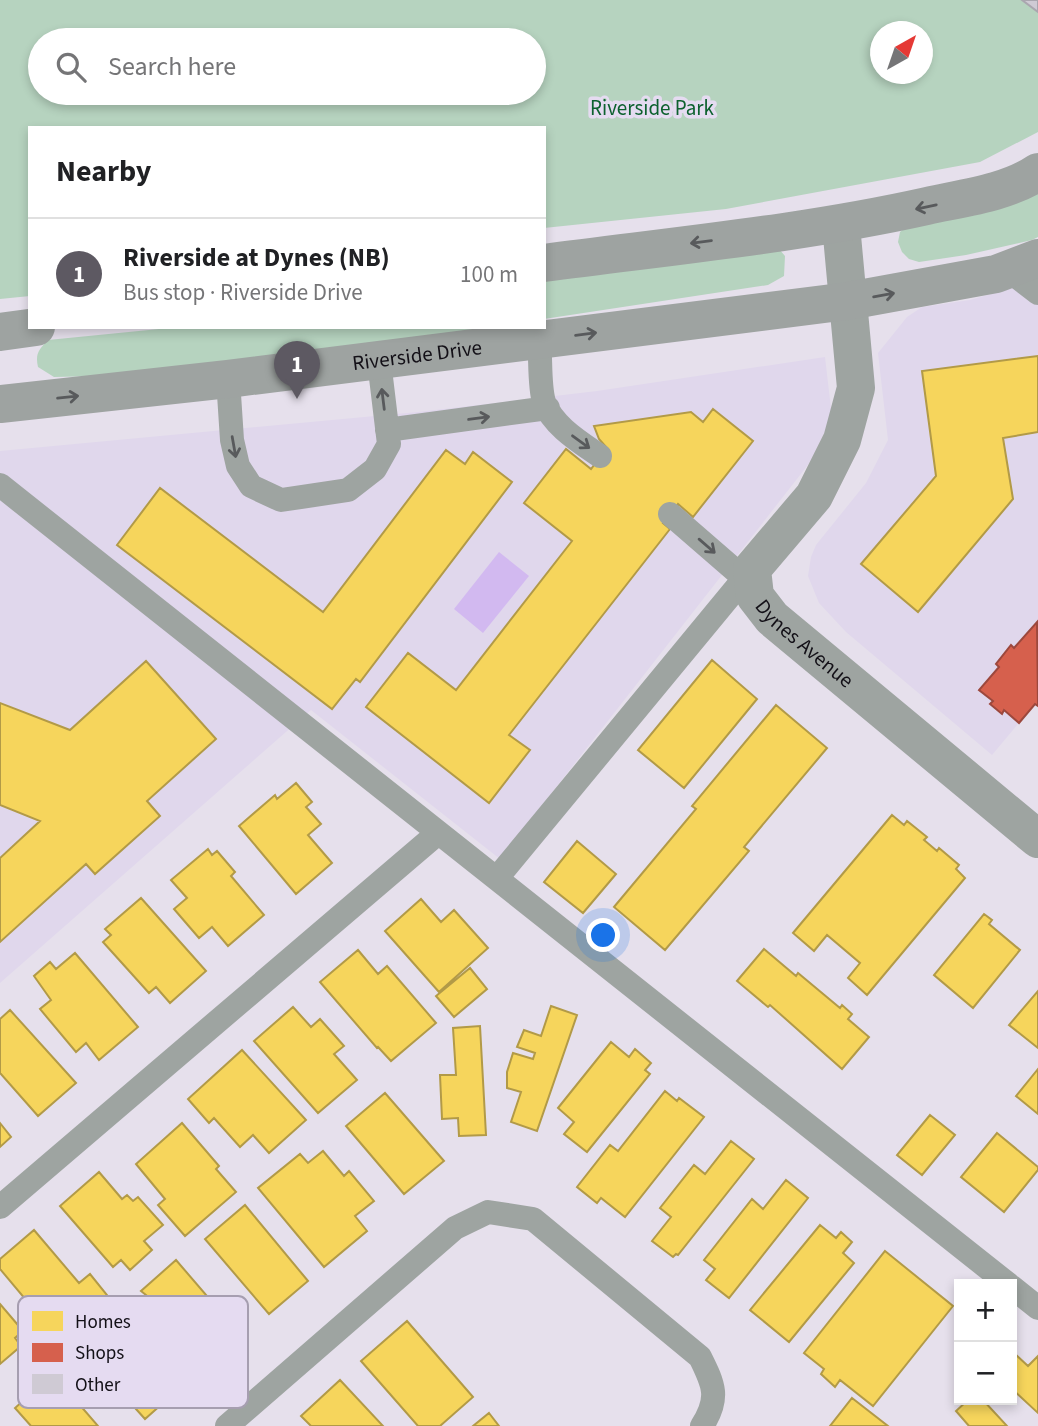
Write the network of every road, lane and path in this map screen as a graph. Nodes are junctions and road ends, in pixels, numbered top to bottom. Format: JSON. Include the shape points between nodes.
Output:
{"nodes":[{"id":1,"x":1038,"y":172,"type":"edge"},
{"id":2,"x":841,"y":225,"type":"junction"},
{"id":3,"x":546,"y":262,"type":"edge"},
{"id":4,"x":1023,"y":264,"type":"edge"},
{"id":5,"x":1038,"y":293,"type":"edge"},
{"id":6,"x":848,"y":301,"type":"junction"},
{"id":7,"x":28,"y":328,"type":"edge"},
{"id":8,"x":0,"y":332,"type":"edge"},
{"id":9,"x":540,"y":340,"type":"junction"},
{"id":10,"x":379,"y":361,"type":"junction"},
{"id":11,"x":228,"y":379,"type":"junction"},
{"id":12,"x":0,"y":404,"type":"edge"},
{"id":13,"x":548,"y":408,"type":"junction"},
{"id":14,"x":387,"y":430,"type":"junction"},
{"id":15,"x":600,"y":456,"type":"dead end"},
{"id":16,"x":0,"y":485,"type":"edge"},
{"id":17,"x":670,"y":514,"type":"dead end"},
{"id":18,"x":749,"y":574,"type":"junction"},
{"id":19,"x":439,"y":833,"type":"junction"},
{"id":20,"x":1038,"y":839,"type":"edge"},
{"id":21,"x":497,"y":878,"type":"junction"},
{"id":22,"x":0,"y":1207,"type":"edge"},
{"id":23,"x":1001,"y":1279,"type":"edge"},
{"id":24,"x":1017,"y":1292,"type":"edge"},
{"id":25,"x":1038,"y":1308,"type":"edge"},
{"id":26,"x":248,"y":1408,"type":"edge"},
{"id":27,"x":248,"y":1408,"type":"edge"},
{"id":28,"x":227,"y":1426,"type":"edge"},
{"id":29,"x":702,"y":1426,"type":"edge"}],
"edges":[{"from":1,"to":2,"type":"street","one_way":true,"via":[[1025,181],[966,198]]},
{"from":2,"to":3,"type":"street","one_way":true},
{"from":2,"to":6,"type":"street","name":"Dynes Avenue"},
{"from":4,"to":5,"type":"lane"},
{"from":6,"to":4,"type":"street","name":"Riverside Drive","one_way":true,"via":[[976,278]]},
{"from":9,"to":6,"type":"street","name":"Riverside Drive","one_way":true},
{"from":6,"to":18,"type":"street","name":"Dynes Avenue","via":[[856,388],[842,440],[814,496]]},
{"from":7,"to":8,"type":"street"},
{"from":9,"to":10,"type":"street","name":"Riverside Drive"},
{"from":9,"to":13,"type":"lane"},
{"from":10,"to":11,"type":"street","name":"Riverside Drive"},
{"from":14,"to":10,"type":"lane","one_way":true},
{"from":12,"to":11,"type":"street","name":"Riverside Drive","one_way":true},
{"from":11,"to":14,"type":"lane","one_way":true,"via":[[237,466],[251,486],[281,500],[348,490],[375,469],[389,444]]},
{"from":14,"to":13,"type":"lane","one_way":true},
{"from":13,"to":15,"type":"lane","one_way":true,"via":[[569,434]]},
{"from":16,"to":19,"type":"lane"},
{"from":17,"to":18,"type":"lane","one_way":true},
{"from":18,"to":20,"type":"street","name":"Dynes Avenue","via":[[755,596],[772,618]]},
{"from":18,"to":21,"type":"lane"},
{"from":19,"to":21,"type":"lane"},
{"from":19,"to":22,"type":"lane"},
{"from":21,"to":23,"type":"lane"},
{"from":24,"to":25,"type":"lane"},
{"from":26,"to":29,"type":"lane","via":[[455,1228],[488,1212],[533,1219],[700,1357],[714,1384],[711,1412]]},
{"from":27,"to":28,"type":"lane"}]}
